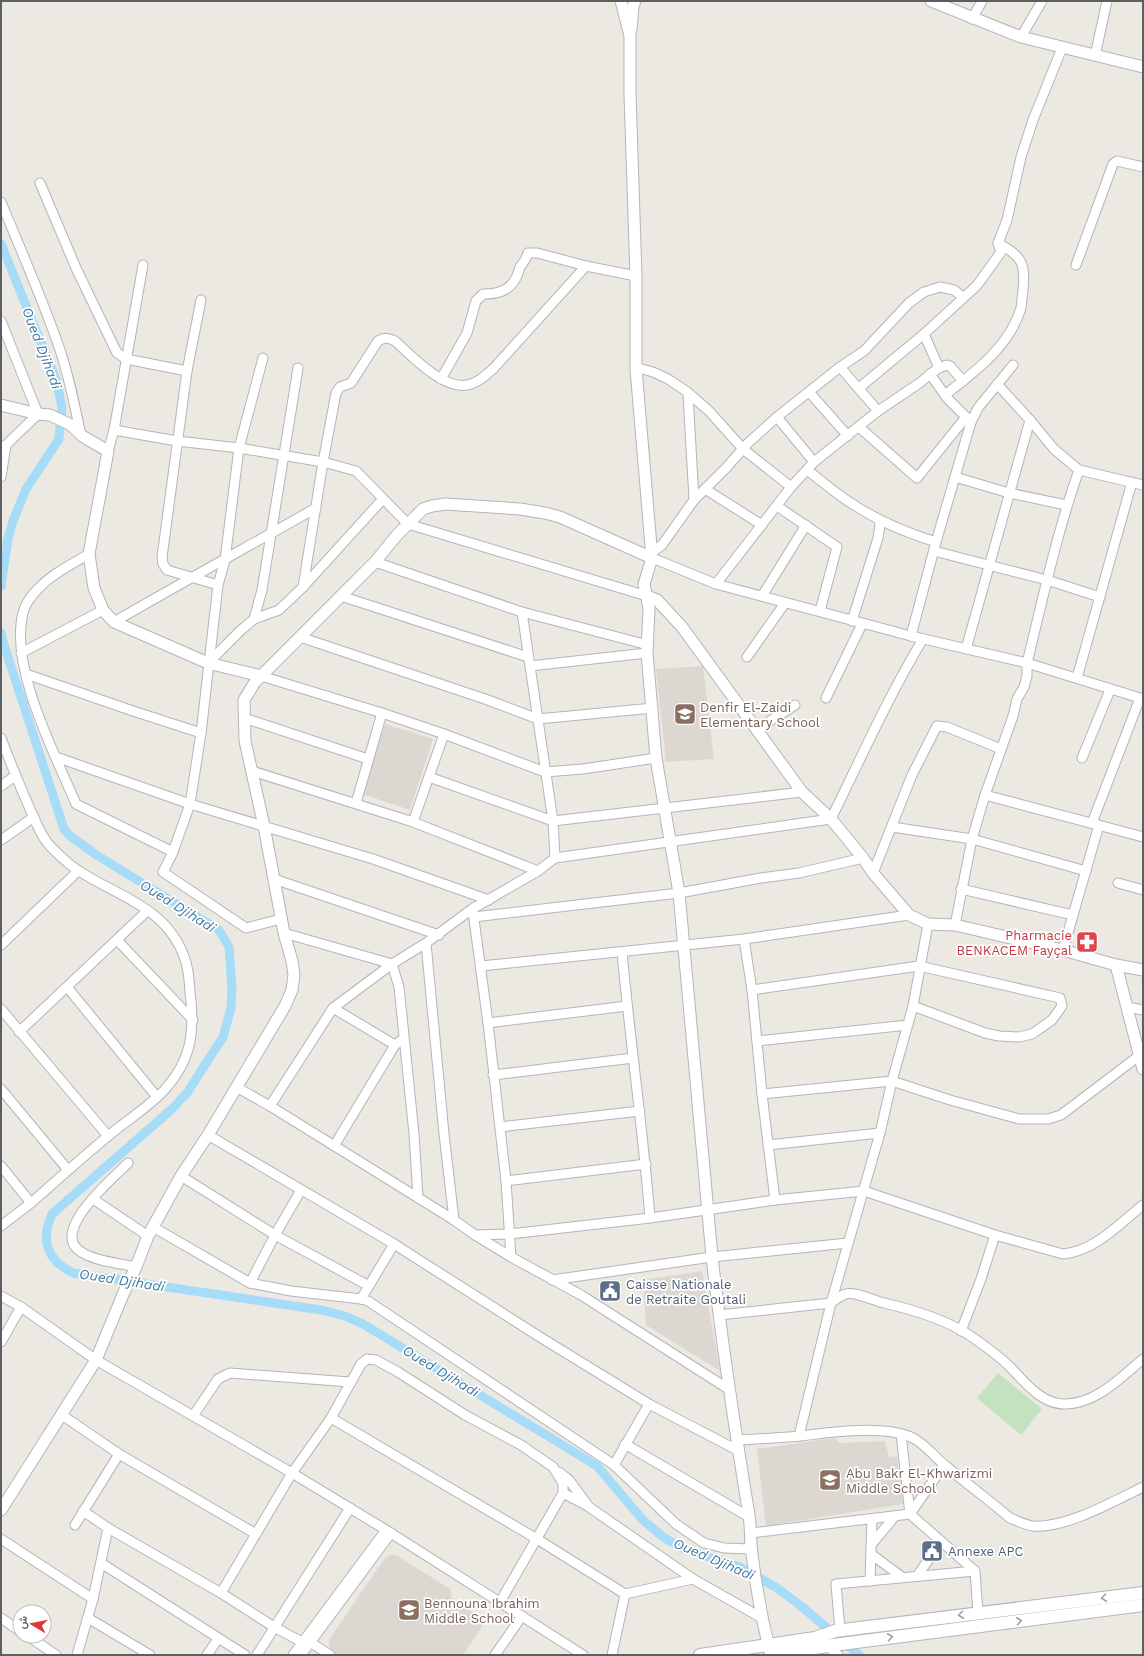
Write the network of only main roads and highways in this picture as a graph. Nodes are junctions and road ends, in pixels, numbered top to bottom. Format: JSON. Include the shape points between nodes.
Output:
{"nodes":[{"id":1,"x":1143,"y":1593,"type":"edge"},
{"id":2,"x":1143,"y":1605,"type":"edge"},
{"id":3,"x":812,"y":1647,"type":"edge"},
{"id":4,"x":833,"y":1648,"type":"edge"},
{"id":5,"x":770,"y":1652,"type":"edge"},
{"id":6,"x":700,"y":1655,"type":"edge"}],
"edges":[{"from":1,"to":3,"type":"main road","one_way":true,"via":[[838,1631]]},
{"from":4,"to":2,"type":"main road","one_way":true,"via":[[852,1642]]},
{"from":3,"to":4,"type":"main road"},
{"from":3,"to":5,"type":"main road"},
{"from":5,"to":6,"type":"main road"}]}
